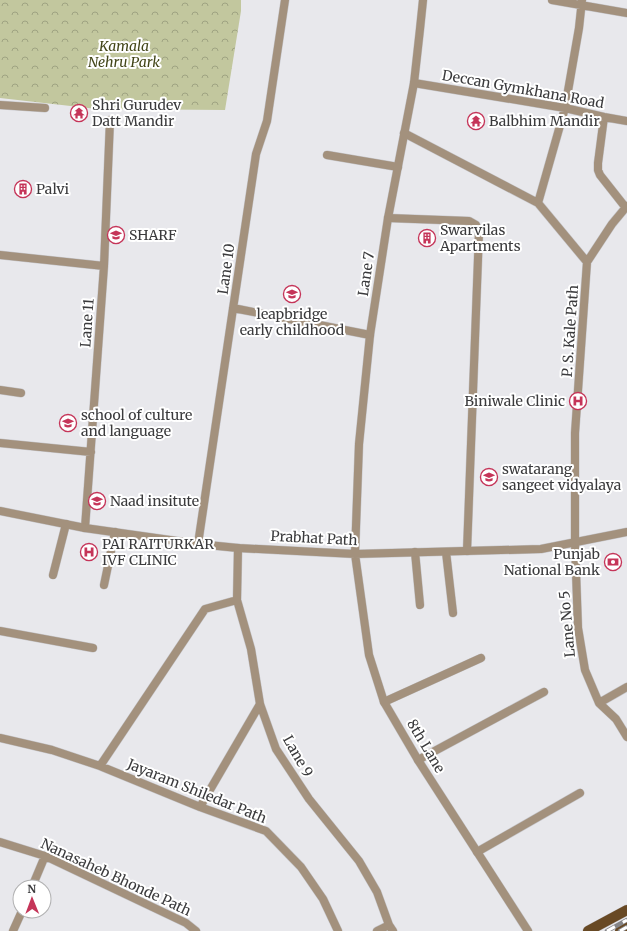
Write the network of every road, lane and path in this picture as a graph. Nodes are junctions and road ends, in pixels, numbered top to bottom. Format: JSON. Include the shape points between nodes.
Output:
{"nodes":[{"id":1,"x":285,"y":0,"type":"edge"},
{"id":2,"x":423,"y":0,"type":"edge"},
{"id":3,"x":552,"y":0,"type":"edge"},
{"id":4,"x":582,"y":3,"type":"edge"},
{"id":5,"x":627,"y":13,"type":"edge"},
{"id":6,"x":414,"y":83,"type":"junction"},
{"id":7,"x":0,"y":105,"type":"edge"},
{"id":8,"x":45,"y":108,"type":"dead end"},
{"id":9,"x":565,"y":108,"type":"junction"},
{"id":10,"x":604,"y":117,"type":"junction"},
{"id":11,"x":110,"y":120,"type":"dead end"},
{"id":12,"x":627,"y":121,"type":"edge"},
{"id":13,"x":404,"y":132,"type":"junction"},
{"id":14,"x":327,"y":155,"type":"dead end"},
{"id":15,"x":398,"y":167,"type":"junction"},
{"id":16,"x":538,"y":203,"type":"junction"},
{"id":17,"x":626,"y":207,"type":"edge"},
{"id":18,"x":388,"y":218,"type":"junction"},
{"id":19,"x":0,"y":255,"type":"edge"},
{"id":20,"x":588,"y":262,"type":"junction"},
{"id":21,"x":104,"y":266,"type":"junction"},
{"id":22,"x":233,"y":308,"type":"junction"},
{"id":23,"x":370,"y":335,"type":"junction"},
{"id":24,"x":0,"y":390,"type":"edge"},
{"id":25,"x":21,"y":393,"type":"dead end"},
{"id":26,"x":0,"y":443,"type":"edge"},
{"id":27,"x":91,"y":452,"type":"junction"},
{"id":28,"x":0,"y":511,"type":"edge"},
{"id":29,"x":66,"y":524,"type":"junction"},
{"id":30,"x":85,"y":528,"type":"junction"},
{"id":31,"x":115,"y":532,"type":"junction"},
{"id":32,"x":627,"y":532,"type":"edge"},
{"id":33,"x":575,"y":543,"type":"junction"},
{"id":34,"x":198,"y":544,"type":"junction"},
{"id":35,"x":238,"y":548,"type":"junction"},
{"id":36,"x":467,"y":551,"type":"junction"},
{"id":37,"x":415,"y":552,"type":"junction"},
{"id":38,"x":446,"y":552,"type":"junction"},
{"id":39,"x":355,"y":554,"type":"junction"},
{"id":40,"x":53,"y":575,"type":"dead end"},
{"id":41,"x":104,"y":584,"type":"dead end"},
{"id":42,"x":237,"y":600,"type":"junction"},
{"id":43,"x":420,"y":605,"type":"dead end"},
{"id":44,"x":453,"y":613,"type":"dead end"},
{"id":45,"x":0,"y":631,"type":"edge"},
{"id":46,"x":93,"y":648,"type":"dead end"},
{"id":47,"x":481,"y":658,"type":"dead end"},
{"id":48,"x":627,"y":687,"type":"edge"},
{"id":49,"x":544,"y":692,"type":"dead end"},
{"id":50,"x":384,"y":702,"type":"junction"},
{"id":51,"x":599,"y":703,"type":"junction"},
{"id":52,"x":260,"y":704,"type":"junction"},
{"id":53,"x":627,"y":737,"type":"edge"},
{"id":54,"x":0,"y":738,"type":"edge"},
{"id":55,"x":418,"y":760,"type":"junction"},
{"id":56,"x":100,"y":766,"type":"junction"},
{"id":57,"x":580,"y":793,"type":"dead end"},
{"id":58,"x":200,"y":807,"type":"junction"},
{"id":59,"x":0,"y":842,"type":"edge"},
{"id":60,"x":477,"y":852,"type":"junction"},
{"id":61,"x":45,"y":856,"type":"junction"},
{"id":62,"x":35,"y":879,"type":"edge"},
{"id":63,"x":627,"y":910,"type":"edge"},
{"id":64,"x":18,"y":919,"type":"edge"},
{"id":65,"x":627,"y":927,"type":"edge"},
{"id":66,"x":391,"y":928,"type":"edge"},
{"id":67,"x":13,"y":931,"type":"edge"},
{"id":68,"x":196,"y":931,"type":"edge"},
{"id":69,"x":338,"y":931,"type":"edge"},
{"id":70,"x":377,"y":931,"type":"edge"},
{"id":71,"x":528,"y":931,"type":"edge"},
{"id":72,"x":588,"y":931,"type":"edge"},
{"id":73,"x":620,"y":931,"type":"edge"}],
"edges":[{"from":1,"to":22,"type":"street","name":"Lane 10","via":[[267,121],[256,154]]},
{"from":2,"to":6,"type":"street","name":"Lane 7"},
{"from":3,"to":4,"type":"street"},
{"from":4,"to":5,"type":"street"},
{"from":4,"to":9,"type":"street"},
{"from":6,"to":9,"type":"street","name":"Deccan Gymkhana Road"},
{"from":6,"to":13,"type":"street","name":"Lane 7"},
{"from":7,"to":8,"type":"street"},
{"from":9,"to":10,"type":"street","name":"Deccan Gymkhana Road"},
{"from":9,"to":16,"type":"street"},
{"from":10,"to":12,"type":"street","name":"Deccan Gymkhana Road"},
{"from":10,"to":17,"type":"street","via":[[598,170]]},
{"from":11,"to":21,"type":"street","name":"Lane 11"},
{"from":13,"to":15,"type":"street","name":"Lane 7"},
{"from":13,"to":16,"type":"street"},
{"from":14,"to":15,"type":"street"},
{"from":15,"to":18,"type":"street","name":"Lane 7"},
{"from":16,"to":20,"type":"street"},
{"from":17,"to":20,"type":"street","name":"P. S. Kale Path"},
{"from":18,"to":23,"type":"street","name":"Lane 7"},
{"from":18,"to":36,"type":"street","via":[[469,222],[476,226],[479,232]]},
{"from":19,"to":21,"type":"street"},
{"from":20,"to":33,"type":"street","name":"P. S. Kale Path","via":[[575,433]]},
{"from":21,"to":27,"type":"street","name":"Lane 11"},
{"from":22,"to":23,"type":"street"},
{"from":22,"to":34,"type":"street","name":"Lane 10"},
{"from":23,"to":39,"type":"street","name":"Lane 7","via":[[359,444]]},
{"from":24,"to":25,"type":"street"},
{"from":26,"to":27,"type":"street"},
{"from":27,"to":30,"type":"street","name":"Lane 11"},
{"from":28,"to":29,"type":"street","name":"Prabhat Path"},
{"from":29,"to":30,"type":"street","name":"Prabhat Path"},
{"from":29,"to":40,"type":"street"},
{"from":30,"to":31,"type":"street","name":"Prabhat Path"},
{"from":31,"to":34,"type":"street","name":"Prabhat Path"},
{"from":31,"to":41,"type":"street"},
{"from":32,"to":33,"type":"street","name":"Prabhat Path"},
{"from":33,"to":36,"type":"street","name":"Prabhat Path","via":[[540,549]]},
{"from":33,"to":51,"type":"street","name":"Lane No 5","via":[[578,628],[585,670]]},
{"from":34,"to":35,"type":"street","name":"Prabhat Path"},
{"from":35,"to":39,"type":"street","name":"Prabhat Path"},
{"from":35,"to":42,"type":"street","name":"Lane 9"},
{"from":36,"to":38,"type":"street","name":"Prabhat Path"},
{"from":37,"to":38,"type":"street","name":"Prabhat Path"},
{"from":37,"to":39,"type":"street","name":"Prabhat Path"},
{"from":37,"to":43,"type":"street"},
{"from":38,"to":44,"type":"street"},
{"from":39,"to":50,"type":"street","name":"8th Lane","via":[[369,655]]},
{"from":42,"to":52,"type":"street","name":"Lane 9","via":[[251,649]]},
{"from":42,"to":56,"type":"street","via":[[205,609]]},
{"from":45,"to":46,"type":"street"},
{"from":47,"to":50,"type":"street"},
{"from":48,"to":51,"type":"street"},
{"from":49,"to":55,"type":"street"},
{"from":50,"to":55,"type":"street","name":"8th Lane"},
{"from":51,"to":53,"type":"street","name":"Lane No 5","via":[[616,719]]},
{"from":52,"to":58,"type":"street"},
{"from":52,"to":66,"type":"street","name":"Lane 9","via":[[276,749],[309,799],[359,861],[377,892]]},
{"from":54,"to":56,"type":"street","name":"Jayaram Shiledar Path","via":[[52,750]]},
{"from":55,"to":60,"type":"street","name":"8th Lane"},
{"from":56,"to":58,"type":"street","name":"Jayaram Shiledar Path"},
{"from":57,"to":60,"type":"street"},
{"from":58,"to":69,"type":"street","name":"Jayaram Shiledar Path","via":[[266,831],[301,867],[323,899]]},
{"from":59,"to":61,"type":"street","name":"Nanasaheb Bhonde Path"},
{"from":60,"to":71,"type":"street","name":"8th Lane"},
{"from":61,"to":62,"type":"street"},
{"from":61,"to":68,"type":"street","name":"Nanasaheb Bhonde Path","via":[[186,923]]},
{"from":63,"to":72,"type":"main road"},
{"from":64,"to":67,"type":"street"},
{"from":65,"to":73,"type":"main road"},
{"from":66,"to":70,"type":"street"}]}
